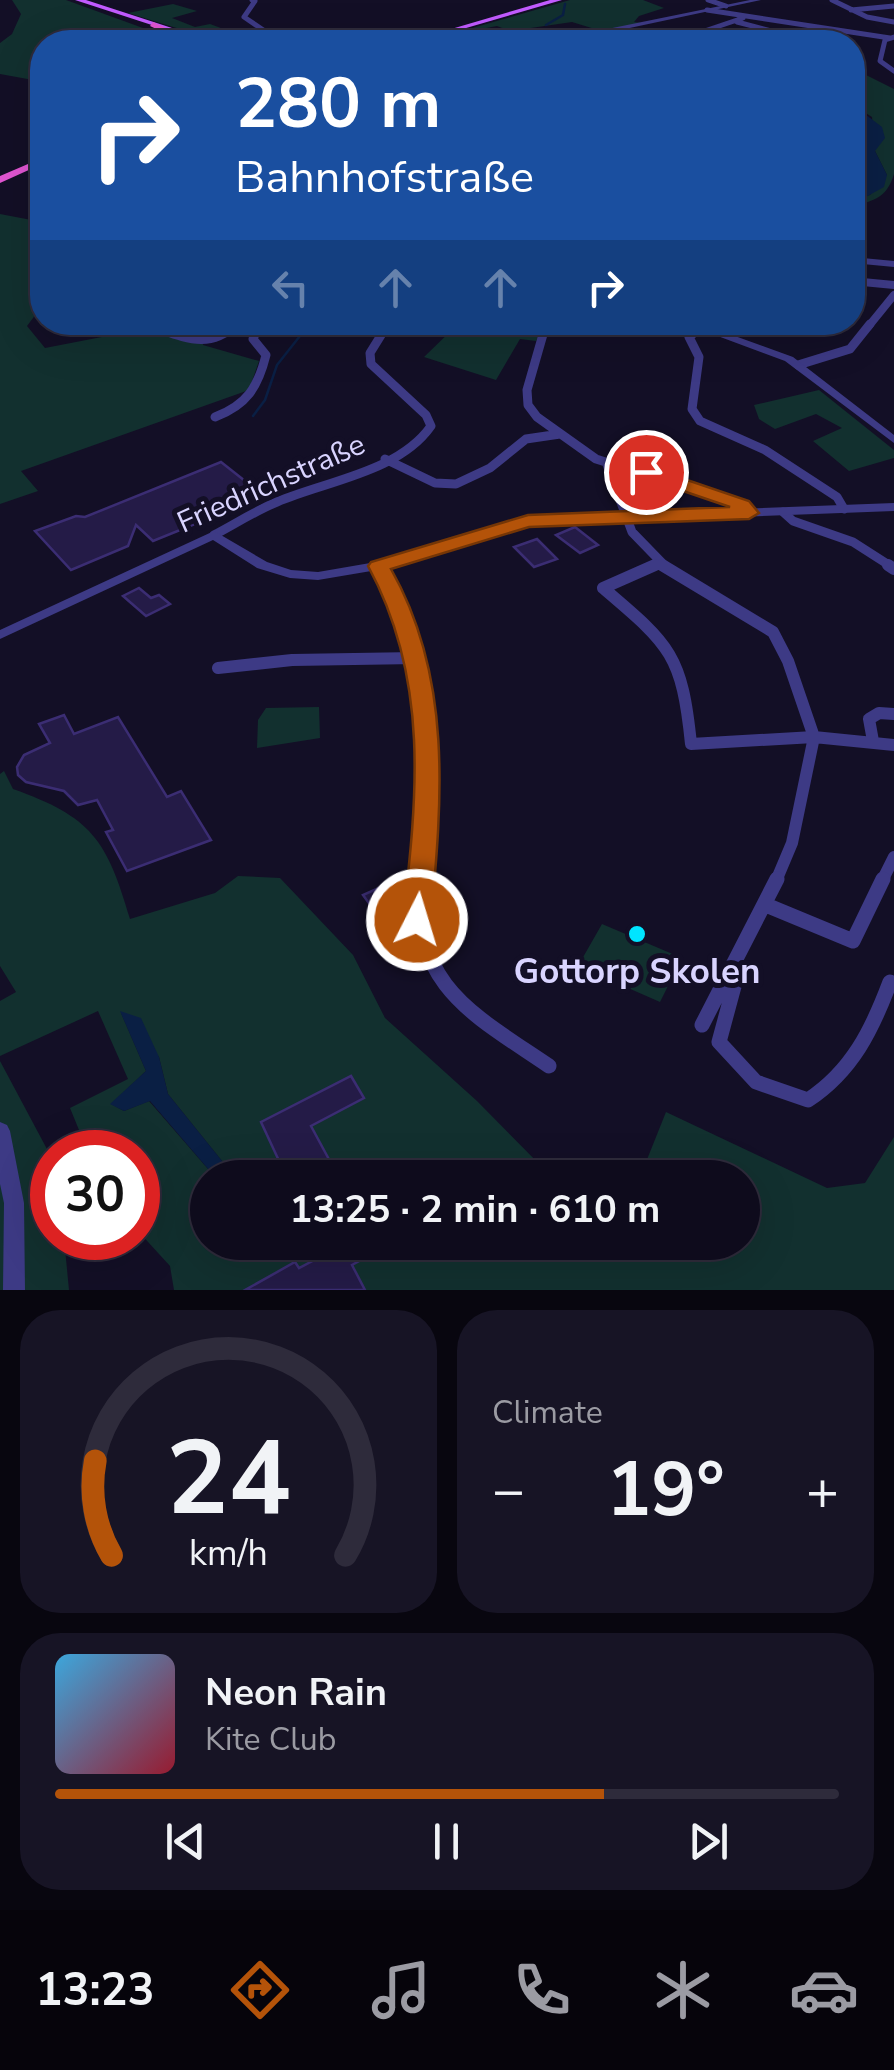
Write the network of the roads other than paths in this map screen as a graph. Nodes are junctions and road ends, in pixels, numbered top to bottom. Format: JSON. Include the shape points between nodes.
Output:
{"nodes":[{"id":1,"x":79,"y":0,"type":"edge"},
{"id":2,"x":252,"y":0,"type":"edge"},
{"id":3,"x":558,"y":0,"type":"edge"},
{"id":4,"x":708,"y":0,"type":"edge"},
{"id":5,"x":758,"y":0,"type":"edge"},
{"id":6,"x":832,"y":0,"type":"edge"},
{"id":7,"x":894,"y":6,"type":"edge"},
{"id":8,"x":726,"y":10,"type":"junction"},
{"id":9,"x":851,"y":10,"type":"junction"},
{"id":10,"x":740,"y":20,"type":"junction"},
{"id":11,"x":894,"y":22,"type":"edge"},
{"id":12,"x":702,"y":23,"type":"dead end"},
{"id":13,"x":153,"y":24,"type":"junction"},
{"id":14,"x":165,"y":30,"type":"edge"},
{"id":15,"x":173,"y":30,"type":"edge"},
{"id":16,"x":269,"y":30,"type":"edge"},
{"id":17,"x":453,"y":30,"type":"edge"},
{"id":18,"x":614,"y":30,"type":"edge"},
{"id":19,"x":709,"y":30,"type":"edge"},
{"id":20,"x":774,"y":30,"type":"edge"},
{"id":21,"x":819,"y":30,"type":"edge"},
{"id":22,"x":865,"y":36,"type":"edge"},
{"id":23,"x":891,"y":39,"type":"edge"},
{"id":24,"x":894,"y":71,"type":"edge"},
{"id":25,"x":30,"y":164,"type":"edge"},
{"id":26,"x":0,"y":178,"type":"edge"},
{"id":27,"x":865,"y":261,"type":"edge"},
{"id":28,"x":894,"y":264,"type":"edge"},
{"id":29,"x":865,"y":283,"type":"edge"},
{"id":30,"x":894,"y":285,"type":"edge"},
{"id":31,"x":894,"y":295,"type":"edge"},
{"id":32,"x":179,"y":335,"type":"edge"},
{"id":33,"x":227,"y":335,"type":"edge"},
{"id":34,"x":255,"y":335,"type":"edge"},
{"id":35,"x":381,"y":335,"type":"edge"},
{"id":36,"x":541,"y":335,"type":"edge"},
{"id":37,"x":692,"y":335,"type":"edge"},
{"id":38,"x":722,"y":335,"type":"edge"},
{"id":39,"x":798,"y":365,"type":"junction"},
{"id":40,"x":215,"y":417,"type":"dead end"},
{"id":41,"x":560,"y":434,"type":"junction"},
{"id":42,"x":894,"y":440,"type":"edge"},
{"id":43,"x":385,"y":459,"type":"junction"},
{"id":44,"x":606,"y":462,"type":"junction"},
{"id":45,"x":894,"y":508,"type":"edge"},
{"id":46,"x":844,"y":509,"type":"junction"},
{"id":47,"x":783,"y":512,"type":"junction"},
{"id":48,"x":749,"y":513,"type":"junction"},
{"id":49,"x":627,"y":517,"type":"junction"},
{"id":50,"x":214,"y":535,"type":"junction"},
{"id":51,"x":659,"y":563,"type":"junction"},
{"id":52,"x":378,"y":566,"type":"junction"},
{"id":53,"x":894,"y":569,"type":"edge"},
{"id":54,"x":0,"y":635,"type":"edge"},
{"id":55,"x":416,"y":658,"type":"junction"},
{"id":56,"x":218,"y":668,"type":"dead end"},
{"id":57,"x":894,"y":714,"type":"edge"},
{"id":58,"x":814,"y":737,"type":"junction"},
{"id":59,"x":873,"y":741,"type":"junction"},
{"id":60,"x":894,"y":745,"type":"edge"},
{"id":61,"x":894,"y":857,"type":"edge"},
{"id":62,"x":766,"y":905,"type":"junction"},
{"id":63,"x":732,"y":969,"type":"junction"},
{"id":64,"x":890,"y":982,"type":"dead end"},
{"id":65,"x":702,"y":1025,"type":"dead end"},
{"id":66,"x":549,"y":1066,"type":"dead end"},
{"id":67,"x":0,"y":1132,"type":"edge"},
{"id":68,"x":14,"y":1290,"type":"edge"}],
"edges":[{"from":1,"to":13,"type":"main road"},
{"from":2,"to":16,"type":"street","via":[[246,21]]},
{"from":3,"to":17,"type":"main road"},
{"from":4,"to":8,"type":"street"},
{"from":5,"to":8,"type":"street"},
{"from":6,"to":9,"type":"street"},
{"from":7,"to":9,"type":"street"},
{"from":8,"to":10,"type":"street"},
{"from":8,"to":12,"type":"street"},
{"from":8,"to":18,"type":"street"},
{"from":9,"to":11,"type":"street"},
{"from":10,"to":19,"type":"street"},
{"from":10,"to":20,"type":"street"},
{"from":10,"to":21,"type":"street"},
{"from":13,"to":14,"type":"highway"},
{"from":13,"to":15,"type":"main road"},
{"from":22,"to":23,"type":"street"},
{"from":23,"to":24,"type":"street","via":[[880,61]]},
{"from":25,"to":26,"type":"highway"},
{"from":27,"to":28,"type":"street"},
{"from":29,"to":30,"type":"street"},
{"from":31,"to":39,"type":"street","via":[[857,348]]},
{"from":32,"to":33,"type":"street","via":[[209,344]]},
{"from":34,"to":40,"type":"street","via":[[266,355],[250,398],[244,407]]},
{"from":35,"to":43,"type":"street","name":"Friedrichstraße","via":[[370,363],[423,406],[431,426],[418,443]]},
{"from":36,"to":41,"type":"street","via":[[527,395],[537,417]]},
{"from":37,"to":46,"type":"street","via":[[699,357],[692,409],[700,422],[764,450],[837,497]]},
{"from":38,"to":39,"type":"street"},
{"from":39,"to":42,"type":"street"},
{"from":41,"to":43,"type":"street","via":[[526,439],[456,484],[435,483]]},
{"from":41,"to":44,"type":"street"},
{"from":43,"to":50,"type":"street","name":"Friedrichstraße"},
{"from":44,"to":48,"type":"street","via":[[668,478]]},
{"from":44,"to":49,"type":"street"},
{"from":45,"to":46,"type":"street"},
{"from":46,"to":47,"type":"street"},
{"from":47,"to":48,"type":"street"},
{"from":47,"to":53,"type":"street","via":[[853,542]]},
{"from":48,"to":49,"type":"street"},
{"from":49,"to":51,"type":"street"},
{"from":49,"to":52,"type":"street","via":[[518,522]]},
{"from":50,"to":52,"type":"street","via":[[290,574]]},
{"from":50,"to":54,"type":"street","name":"Friedrichstraße"},
{"from":51,"to":58,"type":"street","via":[[773,632]]},
{"from":51,"to":58,"type":"street","via":[[602,588],[662,637],[685,686],[691,744]]},
{"from":52,"to":55,"type":"street","via":[[401,606]]},
{"from":55,"to":56,"type":"street","via":[[268,658]]},
{"from":55,"to":66,"type":"street","via":[[429,748],[417,920],[427,954],[462,1004]]},
{"from":57,"to":59,"type":"street","via":[[879,712],[870,719]]},
{"from":58,"to":59,"type":"street"},
{"from":58,"to":62,"type":"street","via":[[792,843]]},
{"from":59,"to":60,"type":"street"},
{"from":61,"to":62,"type":"street","via":[[853,941]]},
{"from":62,"to":63,"type":"street"},
{"from":63,"to":64,"type":"street","via":[[736,979],[719,1042],[738,1072],[774,1093],[808,1100],[834,1085],[854,1059]]},
{"from":63,"to":65,"type":"street"},
{"from":67,"to":68,"type":"street","via":[[14,1203]]}]}
